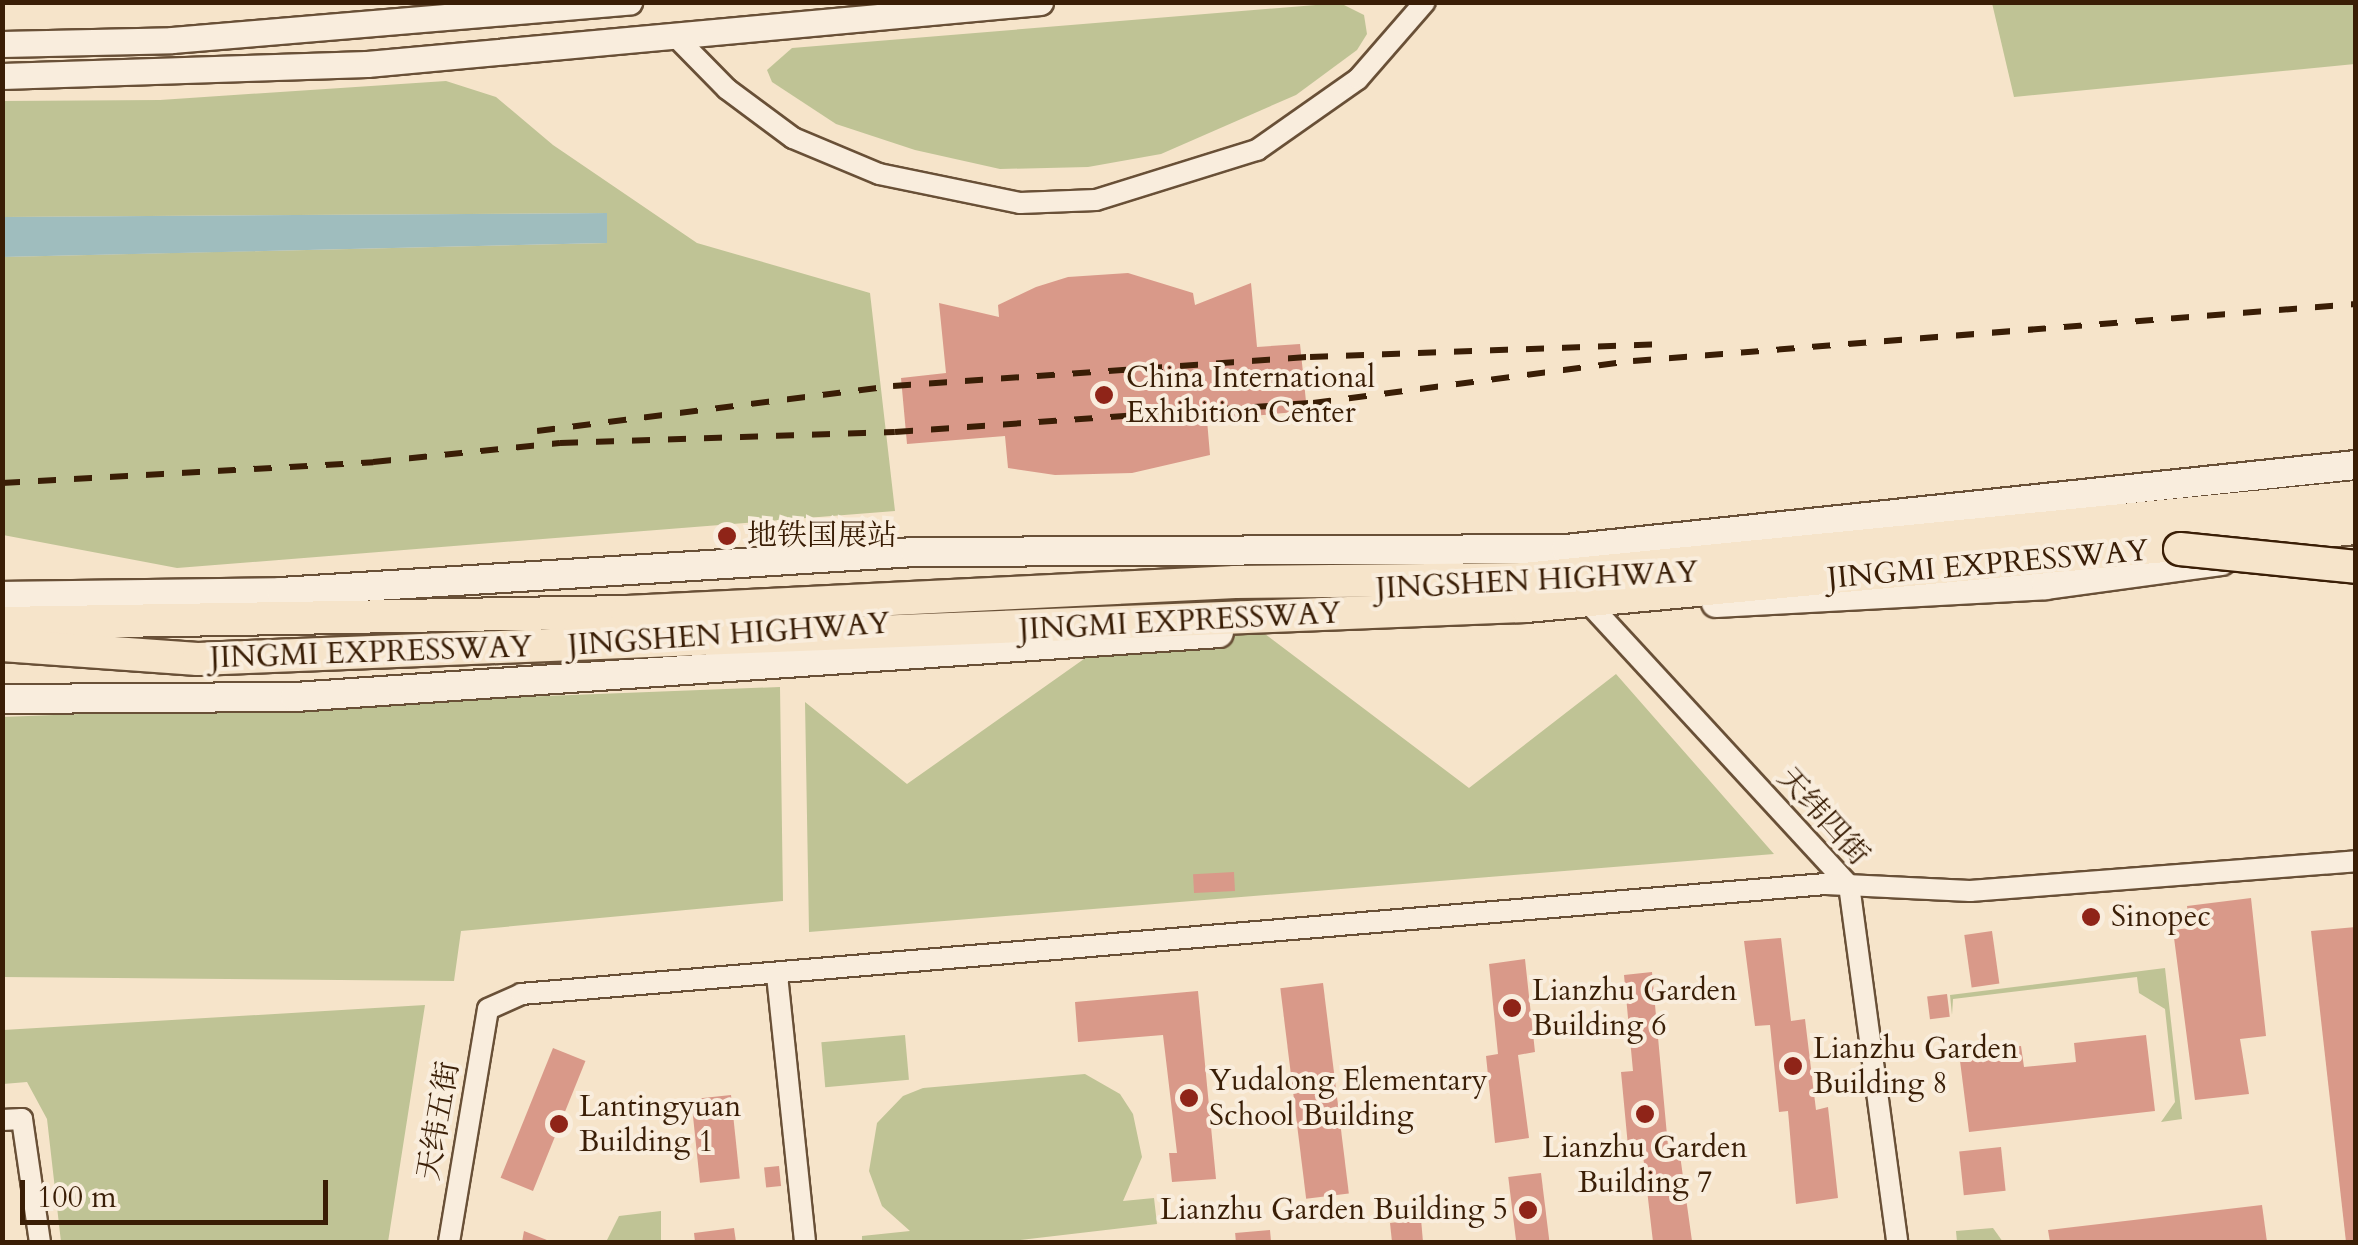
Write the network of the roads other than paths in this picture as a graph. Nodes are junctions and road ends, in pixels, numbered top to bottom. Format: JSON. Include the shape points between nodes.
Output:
{"nodes":[{"id":1,"x":629,"y":2,"type":"edge"},
{"id":2,"x":1040,"y":2,"type":"edge"},
{"id":3,"x":1425,"y":2,"type":"edge"},
{"id":4,"x":674,"y":35,"type":"junction"},
{"id":5,"x":2,"y":44,"type":"edge"},
{"id":6,"x":2,"y":76,"type":"edge"},
{"id":7,"x":2356,"y":465,"type":"edge"},
{"id":8,"x":2356,"y":498,"type":"edge"},
{"id":9,"x":2356,"y":528,"type":"edge"},
{"id":10,"x":2356,"y":542,"type":"edge"},
{"id":11,"x":2180,"y":549,"type":"junction"},
{"id":12,"x":2356,"y":567,"type":"edge"},
{"id":13,"x":2,"y":596,"type":"edge"},
{"id":14,"x":1594,"y":610,"type":"junction"},
{"id":15,"x":2,"y":623,"type":"edge"},
{"id":16,"x":2,"y":645,"type":"edge"},
{"id":17,"x":2,"y":699,"type":"edge"},
{"id":18,"x":2356,"y":861,"type":"edge"},
{"id":19,"x":1849,"y":884,"type":"junction"},
{"id":20,"x":777,"y":975,"type":"junction"},
{"id":21,"x":2,"y":1120,"type":"edge"},
{"id":22,"x":40,"y":1242,"type":"edge"},
{"id":23,"x":448,"y":1242,"type":"edge"},
{"id":24,"x":804,"y":1242,"type":"edge"},
{"id":25,"x":1898,"y":1242,"type":"edge"}],
"edges":[{"from":1,"to":5,"type":"street","via":[[172,40]]},
{"from":2,"to":4,"type":"street"},
{"from":3,"to":4,"type":"street","via":[[1358,79],[1300,124],[1201,172],[1096,200],[1020,203],[879,174],[792,138],[727,89]]},
{"from":4,"to":6,"type":"street","via":[[348,65]]},
{"from":7,"to":13,"type":"main road","name":"JINGSHEN HIGHWAY","via":[[1566,549],[915,552],[281,592]]},
{"from":8,"to":15,"type":"highway","name":"JINGMI EXPRESSWAY","via":[[1524,579],[1235,582],[627,612]]},
{"from":9,"to":11,"type":"highway","name":"JINGMI EXPRESSWAY","bridge":true},
{"from":10,"to":14,"type":"main road","name":"JINGSHEN HIGHWAY","via":[[2046,586]]},
{"from":11,"to":12,"type":"highway","bridge":true},
{"from":11,"to":16,"type":"highway","name":"JINGMI EXPRESSWAY","via":[[1526,606],[858,638],[198,659]]},
{"from":14,"to":17,"type":"main road","name":"JINGSHEN HIGHWAY","via":[[296,698]]},
{"from":14,"to":19,"type":"street","name":"天纬四街"},
{"from":18,"to":19,"type":"street","via":[[1970,891]]},
{"from":19,"to":20,"type":"street"},
{"from":19,"to":25,"type":"street","name":"天纬四街"},
{"from":20,"to":23,"type":"street","name":"天纬五街","via":[[520,994],[488,1008]]},
{"from":20,"to":24,"type":"street"},
{"from":21,"to":22,"type":"street","via":[[22,1119]]}]}
